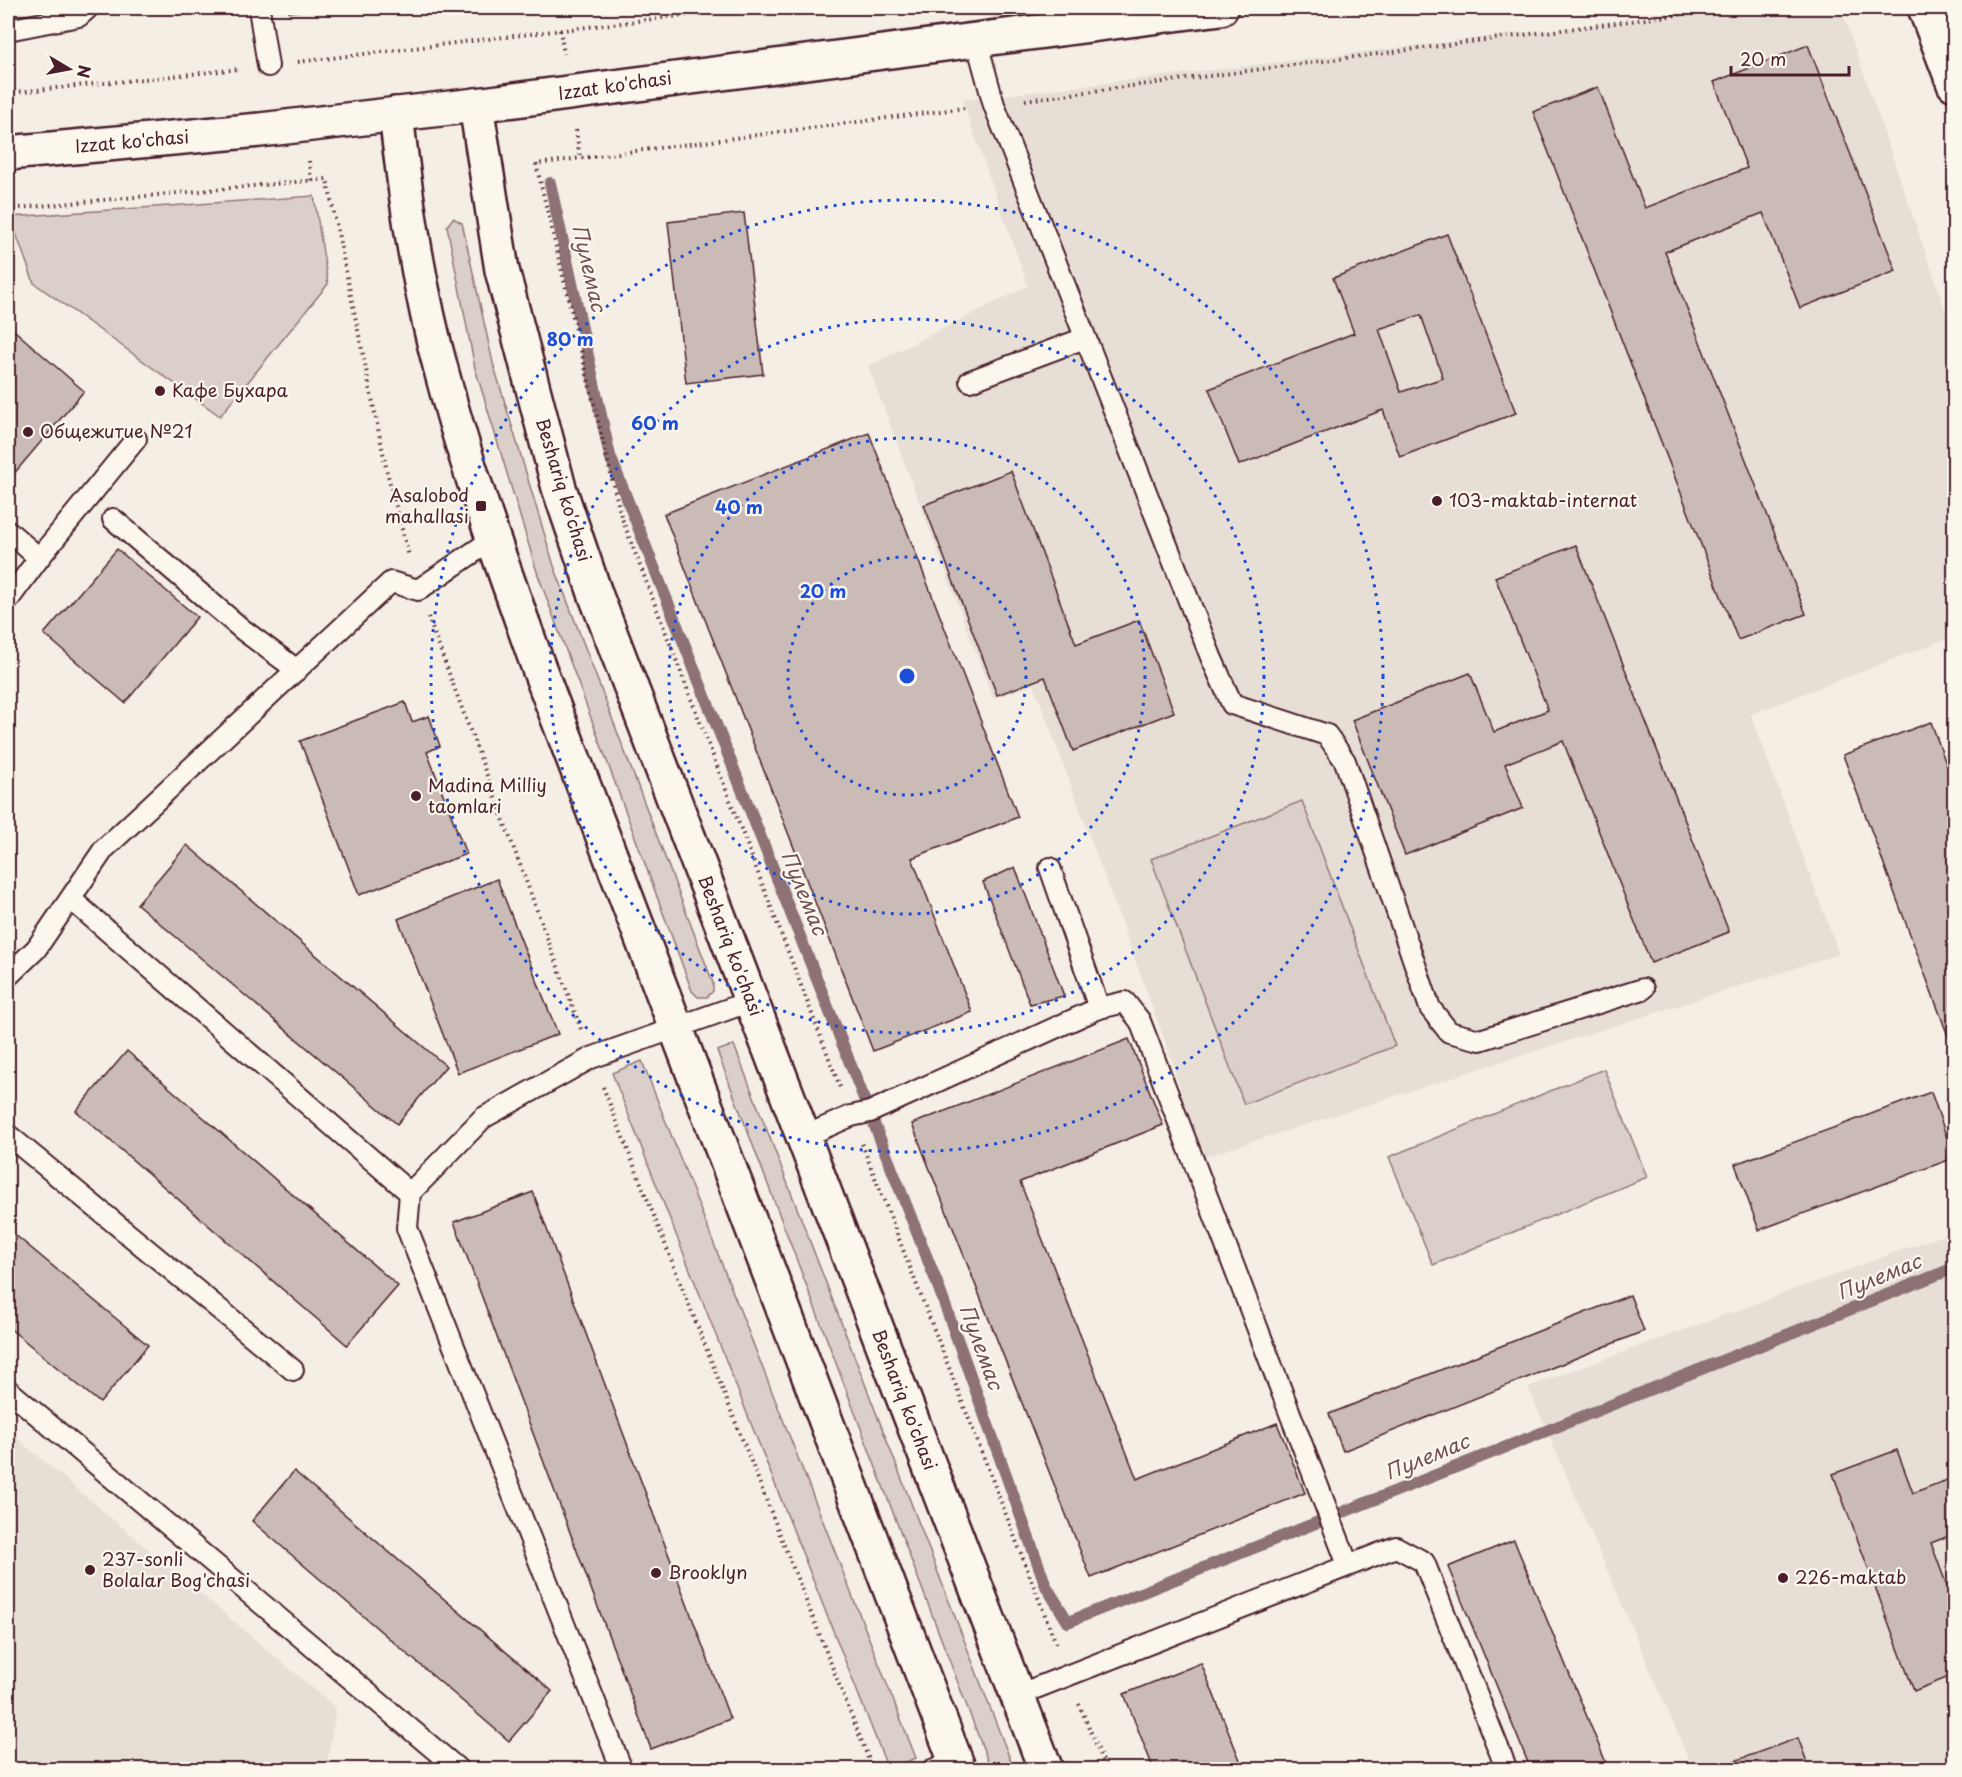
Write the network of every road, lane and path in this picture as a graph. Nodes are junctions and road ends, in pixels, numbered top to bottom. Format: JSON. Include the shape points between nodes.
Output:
{"nodes":[{"id":1,"x":88,"y":8,"type":"edge"},
{"id":2,"x":259,"y":8,"type":"edge"},
{"id":3,"x":745,"y":8,"type":"edge"},
{"id":4,"x":1221,"y":8,"type":"edge"},
{"id":5,"x":1730,"y":8,"type":"edge"},
{"id":6,"x":1926,"y":8,"type":"edge"},
{"id":7,"x":8,"y":30,"type":"edge"},
{"id":8,"x":560,"y":30,"type":"junction"},
{"id":9,"x":976,"y":39,"type":"junction"},
{"id":10,"x":564,"y":54,"type":"dead end"},
{"id":11,"x":268,"y":66,"type":"junction"},
{"id":12,"x":1954,"y":84,"type":"edge"},
{"id":13,"x":8,"y":93,"type":"edge"},
{"id":14,"x":476,"y":105,"type":"junction"},
{"id":15,"x":994,"y":105,"type":"junction"},
{"id":16,"x":396,"y":114,"type":"junction"},
{"id":17,"x":575,"y":126,"type":"dead end"},
{"id":18,"x":8,"y":153,"type":"edge"},
{"id":19,"x":580,"y":159,"type":"junction"},
{"id":20,"x":8,"y":209,"type":"edge"},
{"id":21,"x":1085,"y":338,"type":"junction"},
{"id":22,"x":970,"y":381,"type":"dead end"},
{"id":23,"x":136,"y":439,"type":"dead end"},
{"id":24,"x":113,"y":519,"type":"dead end"},
{"id":25,"x":8,"y":531,"type":"edge"},
{"id":26,"x":493,"y":539,"type":"junction"},
{"id":27,"x":39,"y":558,"type":"junction"},
{"id":28,"x":418,"y":590,"type":"junction"},
{"id":29,"x":8,"y":600,"type":"edge"},
{"id":30,"x":297,"y":670,"type":"junction"},
{"id":31,"x":1050,"y":868,"type":"dead end"},
{"id":32,"x":72,"y":900,"type":"junction"},
{"id":33,"x":8,"y":976,"type":"edge"},
{"id":34,"x":1643,"y":989,"type":"dead end"},
{"id":35,"x":751,"y":1001,"type":"junction"},
{"id":36,"x":1099,"y":1008,"type":"junction"},
{"id":37,"x":677,"y":1029,"type":"junction"},
{"id":38,"x":591,"y":1058,"type":"junction"},
{"id":39,"x":851,"y":1116,"type":"junction"},
{"id":40,"x":8,"y":1136,"type":"edge"},
{"id":41,"x":803,"y":1137,"type":"junction"},
{"id":42,"x":410,"y":1193,"type":"junction"},
{"id":43,"x":293,"y":1370,"type":"dead end"},
{"id":44,"x":8,"y":1390,"type":"edge"},
{"id":45,"x":1348,"y":1565,"type":"junction"},
{"id":46,"x":1068,"y":1676,"type":"junction"},
{"id":47,"x":1018,"y":1695,"type":"junction"},
{"id":48,"x":949,"y":1766,"type":"edge"},
{"id":49,"x":459,"y":1770,"type":"edge"},
{"id":50,"x":622,"y":1770,"type":"edge"},
{"id":51,"x":873,"y":1770,"type":"edge"},
{"id":52,"x":1046,"y":1770,"type":"edge"},
{"id":53,"x":1107,"y":1770,"type":"edge"},
{"id":54,"x":1507,"y":1770,"type":"edge"}],
"edges":[{"from":1,"to":7,"type":"lane","via":[[79,16]]},
{"from":2,"to":11,"type":"lane"},
{"from":3,"to":8,"type":"path"},
{"from":4,"to":9,"type":"main road","name":"Izzat ko'chasi"},
{"from":5,"to":15,"type":"path"},
{"from":6,"to":12,"type":"main road"},
{"from":8,"to":10,"type":"path"},
{"from":8,"to":11,"type":"path"},
{"from":9,"to":14,"type":"main road","name":"Izzat ko'chasi"},
{"from":9,"to":15,"type":"lane"},
{"from":11,"to":13,"type":"path"},
{"from":14,"to":16,"type":"main road","name":"Izzat ko'chasi"},
{"from":14,"to":35,"type":"main road","name":"Beshariq ko'chasi","via":[[502,270],[559,488],[596,596]]},
{"from":15,"to":19,"type":"path"},
{"from":15,"to":21,"type":"lane"},
{"from":16,"to":18,"type":"main road","name":"Izzat ko'chasi"},
{"from":16,"to":26,"type":"main road","via":[[422,287],[442,375]]},
{"from":17,"to":19,"type":"path"},
{"from":19,"to":39,"type":"path","via":[[536,165],[621,516]]},
{"from":20,"to":28,"type":"path","via":[[327,179],[387,472]]},
{"from":21,"to":22,"type":"lane"},
{"from":21,"to":34,"type":"lane","via":[[1232,704],[1327,735],[1345,761],[1430,1008],[1449,1032],[1480,1040]]},
{"from":23,"to":27,"type":"lane"},
{"from":24,"to":30,"type":"lane","via":[[243,630]]},
{"from":25,"to":27,"type":"lane"},
{"from":26,"to":28,"type":"lane"},
{"from":26,"to":37,"type":"main road"},
{"from":27,"to":29,"type":"lane"},
{"from":28,"to":30,"type":"lane","via":[[391,582]]},
{"from":28,"to":38,"type":"path"},
{"from":30,"to":32,"type":"lane","via":[[104,849]]},
{"from":31,"to":36,"type":"lane"},
{"from":32,"to":33,"type":"lane","via":[[36,950]]},
{"from":32,"to":42,"type":"lane"},
{"from":35,"to":37,"type":"lane"},
{"from":35,"to":41,"type":"main road","name":"Beshariq ko'chasi"},
{"from":36,"to":39,"type":"lane","via":[[870,1112]]},
{"from":36,"to":45,"type":"lane","via":[[1125,1002],[1140,1021]]},
{"from":37,"to":38,"type":"lane"},
{"from":37,"to":48,"type":"main road"},
{"from":38,"to":42,"type":"lane","via":[[483,1118]]},
{"from":38,"to":51,"type":"path"},
{"from":39,"to":41,"type":"lane"},
{"from":39,"to":46,"type":"path"},
{"from":40,"to":43,"type":"lane"},
{"from":41,"to":47,"type":"main road","name":"Beshariq ko'chasi"},
{"from":42,"to":50,"type":"lane","via":[[407,1228]]},
{"from":44,"to":49,"type":"lane"},
{"from":45,"to":46,"type":"lane"},
{"from":45,"to":54,"type":"lane","via":[[1396,1546],[1424,1562]]},
{"from":46,"to":47,"type":"lane"},
{"from":46,"to":53,"type":"path"},
{"from":47,"to":52,"type":"main road","name":"Beshariq ko'chasi"}]}
